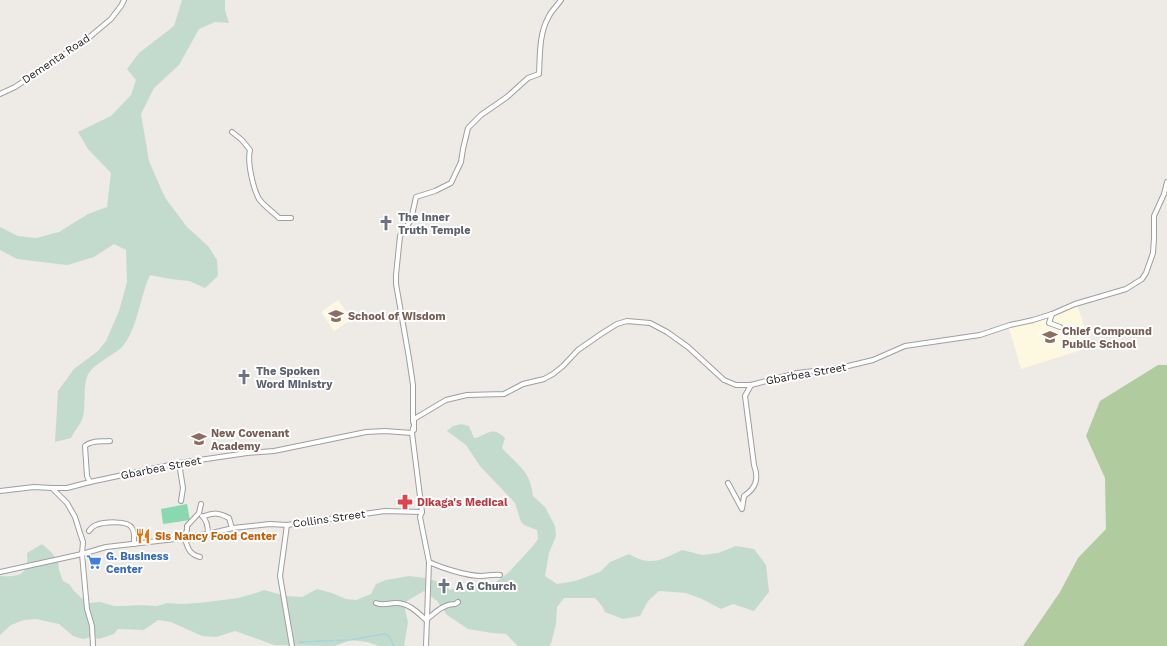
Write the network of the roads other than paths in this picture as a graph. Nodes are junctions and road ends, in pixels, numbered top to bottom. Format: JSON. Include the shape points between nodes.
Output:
{"nodes":[{"id":1,"x":124,"y":0,"type":"edge"},
{"id":2,"x":561,"y":0,"type":"edge"},
{"id":3,"x":0,"y":94,"type":"edge"},
{"id":4,"x":232,"y":132,"type":"dead end"},
{"id":5,"x":1167,"y":182,"type":"edge"},
{"id":6,"x":291,"y":218,"type":"dead end"},
{"id":7,"x":1052,"y":314,"type":"junction"},
{"id":8,"x":1060,"y":327,"type":"dead end"},
{"id":9,"x":751,"y":384,"type":"junction"},
{"id":10,"x":413,"y":432,"type":"junction"},
{"id":11,"x":110,"y":441,"type":"dead end"},
{"id":12,"x":179,"y":462,"type":"junction"},
{"id":13,"x":90,"y":482,"type":"junction"},
{"id":14,"x":728,"y":483,"type":"dead end"},
{"id":15,"x":52,"y":488,"type":"junction"},
{"id":16,"x":0,"y":491,"type":"edge"},
{"id":17,"x":181,"y":501,"type":"dead end"},
{"id":18,"x":201,"y":504,"type":"dead end"},
{"id":19,"x":422,"y":512,"type":"junction"},
{"id":20,"x":199,"y":513,"type":"junction"},
{"id":21,"x":204,"y":516,"type":"junction"},
{"id":22,"x":287,"y":525,"type":"junction"},
{"id":23,"x":232,"y":528,"type":"junction"},
{"id":24,"x":89,"y":531,"type":"dead end"},
{"id":25,"x":208,"y":534,"type":"junction"},
{"id":26,"x":184,"y":537,"type":"junction"},
{"id":27,"x":134,"y":544,"type":"junction"},
{"id":28,"x":82,"y":554,"type":"junction"},
{"id":29,"x":200,"y":557,"type":"dead end"},
{"id":30,"x":428,"y":562,"type":"junction"},
{"id":31,"x":0,"y":572,"type":"edge"},
{"id":32,"x":500,"y":575,"type":"dead end"},
{"id":33,"x":458,"y":602,"type":"dead end"},
{"id":34,"x":376,"y":603,"type":"dead end"},
{"id":35,"x":426,"y":620,"type":"junction"},
{"id":36,"x":93,"y":646,"type":"edge"},
{"id":37,"x":292,"y":646,"type":"edge"},
{"id":38,"x":426,"y":646,"type":"edge"}],
"edges":[{"from":1,"to":3,"type":"street","name":"Dementa Road","via":[[112,18],[86,40],[15,87]]},
{"from":2,"to":10,"type":"street","via":[[544,26],[539,74],[528,78],[468,128],[461,162],[451,183],[416,197],[411,220],[400,236],[396,284],[413,385]]},
{"from":4,"to":6,"type":"street","via":[[250,150],[248,158],[259,199],[280,218]]},
{"from":5,"to":7,"type":"street","name":"Gbarbea Street","via":[[1154,216],[1153,253],[1142,279],[1126,289],[1075,304]]},
{"from":7,"to":8,"type":"street","via":[[1049,323]]},
{"from":7,"to":9,"type":"street","name":"Gbarbea Street","via":[[980,335],[905,346],[873,360],[840,368],[797,373]]},
{"from":9,"to":10,"type":"street","name":"Gbarbea Street","via":[[736,385],[724,380],[688,347],[667,332],[650,323],[627,321],[617,324],[578,350],[563,366],[544,379],[523,384],[504,394],[467,395],[446,400],[414,419]]},
{"from":9,"to":14,"type":"street","via":[[745,396],[757,474],[752,491],[744,496],[742,509]]},
{"from":10,"to":12,"type":"street","name":"Gbarbea Street","via":[[366,432],[274,451]]},
{"from":10,"to":19,"type":"street"},
{"from":11,"to":13,"type":"street","via":[[92,442],[85,446],[87,476]]},
{"from":12,"to":13,"type":"street","name":"Gbarbea Street"},
{"from":12,"to":17,"type":"street","via":[[183,488]]},
{"from":13,"to":15,"type":"street","name":"Gbarbea Street","via":[[67,488]]},
{"from":15,"to":16,"type":"street","name":"Gbarbea Street","via":[[34,487]]},
{"from":15,"to":28,"type":"street","via":[[67,503],[75,517],[83,542]]},
{"from":18,"to":20,"type":"street"},
{"from":19,"to":22,"type":"street","name":"Collins Street","via":[[385,511]]},
{"from":19,"to":30,"type":"street","via":[[420,517]]},
{"from":20,"to":21,"type":"street"},
{"from":20,"to":26,"type":"street","via":[[187,526]]},
{"from":21,"to":23,"type":"street","via":[[218,513],[228,518]]},
{"from":21,"to":25,"type":"street"},
{"from":22,"to":23,"type":"street","name":"Collins Street"},
{"from":22,"to":37,"type":"street","via":[[280,576]]},
{"from":23,"to":25,"type":"street","name":"Collins Street"},
{"from":24,"to":27,"type":"street","via":[[98,524],[127,524],[134,531]]},
{"from":25,"to":26,"type":"street","name":"Collins Street"},
{"from":26,"to":27,"type":"street","name":"Collins Street"},
{"from":26,"to":29,"type":"street","via":[[189,551]]},
{"from":27,"to":28,"type":"street","name":"Collins Street","via":[[106,547]]},
{"from":28,"to":31,"type":"street","name":"Collins Street"},
{"from":28,"to":36,"type":"street"},
{"from":30,"to":32,"type":"street","via":[[475,576]]},
{"from":30,"to":35,"type":"street"},
{"from":33,"to":35,"type":"street","via":[[447,604]]},
{"from":34,"to":35,"type":"street","via":[[397,603],[412,607]]},
{"from":35,"to":38,"type":"street"}]}
